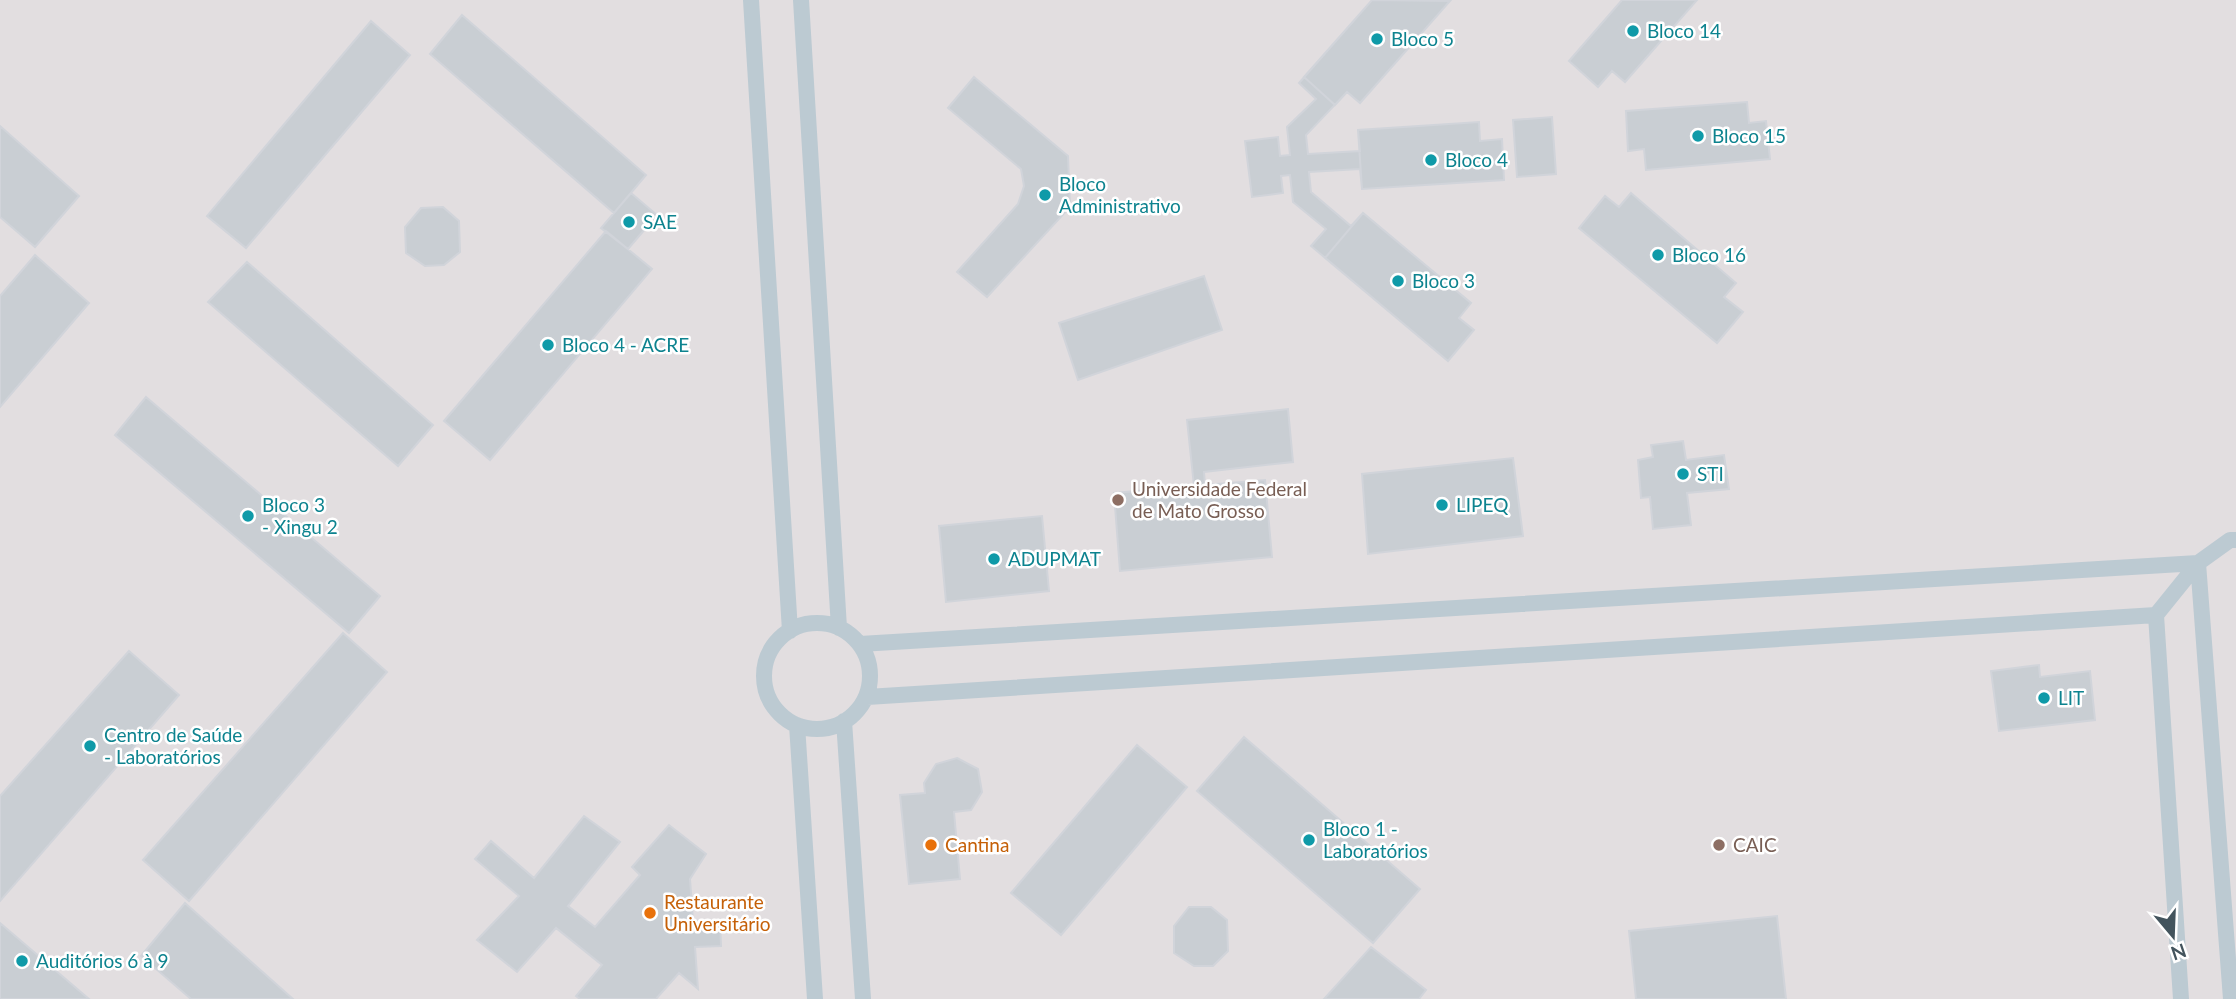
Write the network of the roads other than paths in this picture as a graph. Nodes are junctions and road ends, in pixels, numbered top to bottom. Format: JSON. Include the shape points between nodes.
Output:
{"nodes":[{"id":1,"x":751,"y":0,"type":"edge"},
{"id":2,"x":801,"y":0,"type":"edge"},
{"id":3,"x":2236,"y":540,"type":"edge"},
{"id":4,"x":2198,"y":563,"type":"junction"},
{"id":5,"x":2156,"y":615,"type":"junction"},
{"id":6,"x":839,"y":628,"type":"junction"},
{"id":7,"x":790,"y":631,"type":"junction"},
{"id":8,"x":860,"y":644,"type":"junction"},
{"id":9,"x":867,"y":697,"type":"junction"},
{"id":10,"x":844,"y":721,"type":"junction"},
{"id":11,"x":797,"y":725,"type":"junction"},
{"id":12,"x":815,"y":999,"type":"edge"},
{"id":13,"x":863,"y":999,"type":"edge"},
{"id":14,"x":2181,"y":999,"type":"edge"},
{"id":15,"x":2231,"y":999,"type":"edge"}],
"edges":[{"from":1,"to":7,"type":"lane"},
{"from":2,"to":6,"type":"lane"},
{"from":3,"to":4,"type":"lane"},
{"from":4,"to":5,"type":"lane"},
{"from":4,"to":8,"type":"lane"},
{"from":4,"to":15,"type":"lane"},
{"from":5,"to":9,"type":"lane"},
{"from":5,"to":14,"type":"lane"},
{"from":6,"to":7,"type":"lane","via":[[811,623]]},
{"from":6,"to":8,"type":"lane"},
{"from":7,"to":11,"type":"lane","via":[[770,650],[764,682],[778,713]]},
{"from":8,"to":9,"type":"lane","via":[[869,661]]},
{"from":9,"to":10,"type":"lane"},
{"from":10,"to":11,"type":"lane","via":[[823,729]]},
{"from":10,"to":13,"type":"lane"},
{"from":11,"to":12,"type":"lane"}]}
